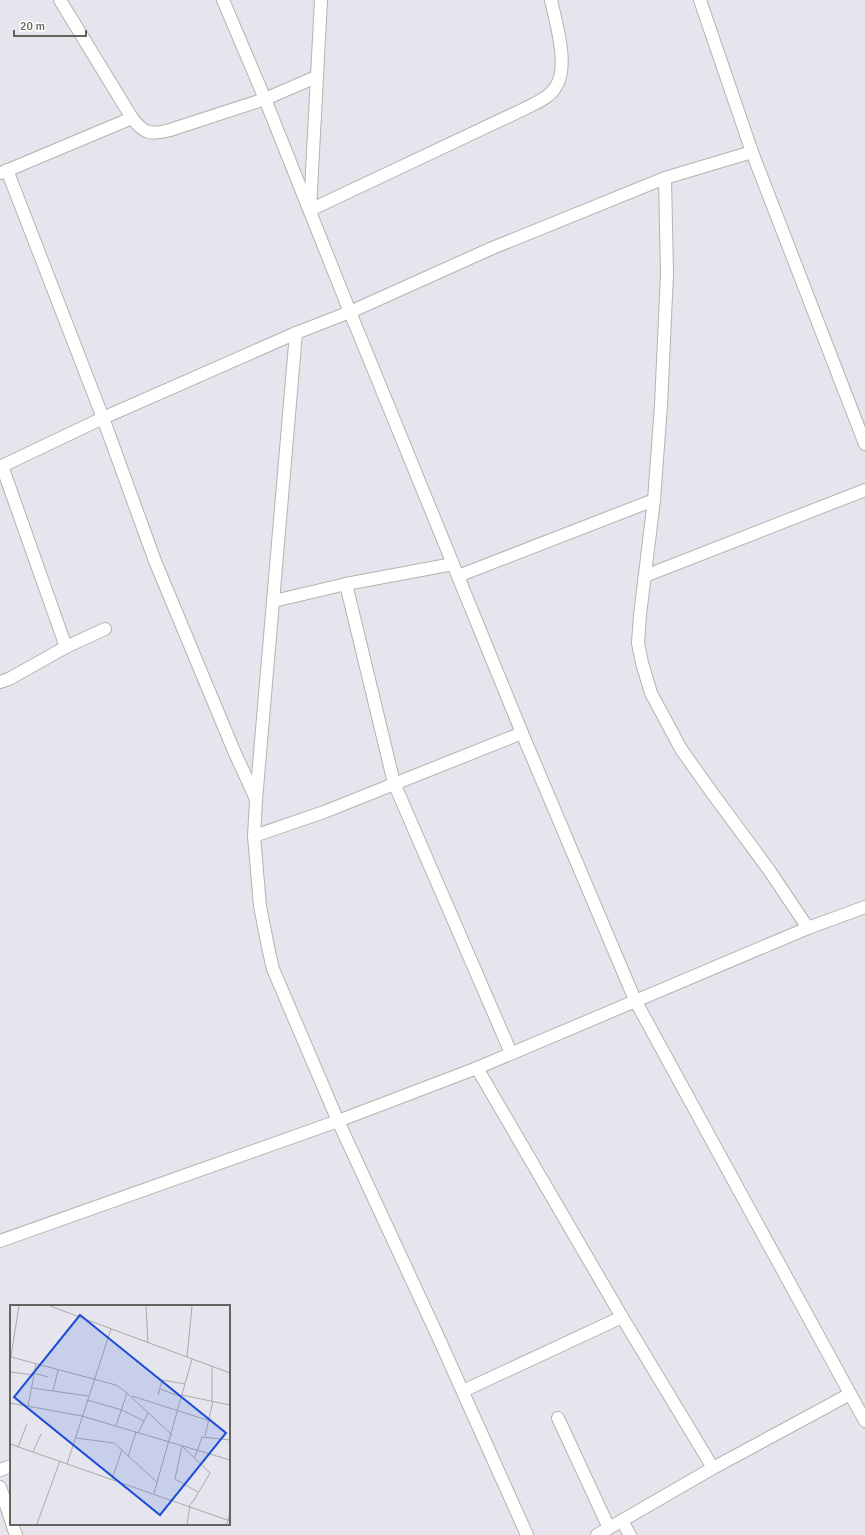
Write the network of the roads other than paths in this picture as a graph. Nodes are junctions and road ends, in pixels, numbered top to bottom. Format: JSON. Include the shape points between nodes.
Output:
{"nodes":[{"id":1,"x":60,"y":0,"type":"edge"},
{"id":2,"x":223,"y":0,"type":"edge"},
{"id":3,"x":321,"y":0,"type":"edge"},
{"id":4,"x":551,"y":0,"type":"edge"},
{"id":5,"x":700,"y":0,"type":"edge"},
{"id":6,"x":316,"y":77,"type":"junction"},
{"id":7,"x":265,"y":98,"type":"junction"},
{"id":8,"x":132,"y":118,"type":"junction"},
{"id":9,"x":752,"y":152,"type":"junction"},
{"id":10,"x":3,"y":172,"type":"edge"},
{"id":11,"x":665,"y":178,"type":"junction"},
{"id":12,"x":310,"y":210,"type":"junction"},
{"id":13,"x":350,"y":312,"type":"junction"},
{"id":14,"x":296,"y":333,"type":"junction"},
{"id":15,"x":103,"y":418,"type":"junction"},
{"id":16,"x":865,"y":444,"type":"edge"},
{"id":17,"x":1,"y":467,"type":"edge"},
{"id":18,"x":865,"y":490,"type":"edge"},
{"id":19,"x":654,"y":500,"type":"junction"},
{"id":20,"x":453,"y":564,"type":"junction"},
{"id":21,"x":458,"y":576,"type":"junction"},
{"id":22,"x":645,"y":576,"type":"junction"},
{"id":23,"x":346,"y":584,"type":"junction"},
{"id":24,"x":274,"y":601,"type":"junction"},
{"id":25,"x":106,"y":629,"type":"dead end"},
{"id":26,"x":66,"y":647,"type":"junction"},
{"id":27,"x":0,"y":682,"type":"edge"},
{"id":28,"x":522,"y":733,"type":"junction"},
{"id":29,"x":394,"y":783,"type":"junction"},
{"id":30,"x":256,"y":800,"type":"junction"},
{"id":31,"x":254,"y":836,"type":"junction"},
{"id":32,"x":865,"y":907,"type":"edge"},
{"id":33,"x":808,"y":928,"type":"junction"},
{"id":34,"x":634,"y":1000,"type":"junction"},
{"id":35,"x":510,"y":1053,"type":"junction"},
{"id":36,"x":477,"y":1068,"type":"junction"},
{"id":37,"x":338,"y":1121,"type":"junction"},
{"id":38,"x":0,"y":1241,"type":"edge"},
{"id":39,"x":622,"y":1317,"type":"junction"},
{"id":40,"x":463,"y":1391,"type":"junction"},
{"id":41,"x":850,"y":1394,"type":"junction"},
{"id":42,"x":558,"y":1418,"type":"dead end"},
{"id":43,"x":865,"y":1421,"type":"edge"},
{"id":44,"x":10,"y":1466,"type":"edge"},
{"id":45,"x":713,"y":1468,"type":"junction"},
{"id":46,"x":0,"y":1470,"type":"edge"},
{"id":47,"x":0,"y":1487,"type":"edge"},
{"id":48,"x":10,"y":1517,"type":"edge"},
{"id":49,"x":622,"y":1521,"type":"junction"},
{"id":50,"x":12,"y":1525,"type":"edge"},
{"id":51,"x":609,"y":1528,"type":"junction"},
{"id":52,"x":16,"y":1535,"type":"edge"},
{"id":53,"x":526,"y":1535,"type":"edge"},
{"id":54,"x":597,"y":1535,"type":"edge"},
{"id":55,"x":630,"y":1535,"type":"edge"}],
"edges":[{"from":1,"to":8,"type":"street"},
{"from":2,"to":7,"type":"street"},
{"from":3,"to":6,"type":"street"},
{"from":4,"to":12,"type":"street","via":[[560,40],[561,67],[556,88],[546,98]]},
{"from":5,"to":9,"type":"street"},
{"from":6,"to":7,"type":"street"},
{"from":6,"to":12,"type":"street"},
{"from":7,"to":8,"type":"street","via":[[156,133],[144,130]]},
{"from":7,"to":12,"type":"street"},
{"from":8,"to":10,"type":"street"},
{"from":9,"to":11,"type":"street"},
{"from":9,"to":16,"type":"street"},
{"from":10,"to":15,"type":"street"},
{"from":11,"to":13,"type":"street","via":[[490,250]]},
{"from":11,"to":19,"type":"street","via":[[667,274]]},
{"from":12,"to":13,"type":"street"},
{"from":13,"to":14,"type":"street"},
{"from":13,"to":20,"type":"street"},
{"from":14,"to":15,"type":"street"},
{"from":14,"to":24,"type":"street"},
{"from":15,"to":17,"type":"street"},
{"from":15,"to":30,"type":"street","via":[[158,568]]},
{"from":17,"to":26,"type":"street"},
{"from":18,"to":22,"type":"street"},
{"from":19,"to":21,"type":"street"},
{"from":19,"to":22,"type":"street"},
{"from":20,"to":21,"type":"street"},
{"from":20,"to":23,"type":"street"},
{"from":21,"to":28,"type":"street"},
{"from":22,"to":33,"type":"street","via":[[638,643],[651,693],[681,749]]},
{"from":23,"to":24,"type":"street"},
{"from":23,"to":29,"type":"street"},
{"from":24,"to":30,"type":"street"},
{"from":25,"to":26,"type":"street"},
{"from":26,"to":27,"type":"street"},
{"from":28,"to":29,"type":"street"},
{"from":28,"to":34,"type":"street"},
{"from":29,"to":31,"type":"street","via":[[324,812]]},
{"from":29,"to":35,"type":"street"},
{"from":30,"to":31,"type":"street"},
{"from":31,"to":37,"type":"street","via":[[261,913],[274,969]]},
{"from":32,"to":33,"type":"street"},
{"from":33,"to":34,"type":"street"},
{"from":34,"to":35,"type":"street"},
{"from":34,"to":41,"type":"street"},
{"from":35,"to":36,"type":"street"},
{"from":36,"to":37,"type":"street"},
{"from":36,"to":39,"type":"street"},
{"from":37,"to":38,"type":"street"},
{"from":37,"to":40,"type":"street"},
{"from":39,"to":40,"type":"street"},
{"from":39,"to":45,"type":"street"},
{"from":40,"to":53,"type":"street"},
{"from":41,"to":43,"type":"street"},
{"from":41,"to":45,"type":"street"},
{"from":42,"to":51,"type":"street"},
{"from":44,"to":46,"type":"street"},
{"from":45,"to":49,"type":"street"},
{"from":47,"to":48,"type":"street"},
{"from":49,"to":51,"type":"street"},
{"from":49,"to":55,"type":"street"},
{"from":50,"to":52,"type":"street"},
{"from":51,"to":54,"type":"street"}]}
